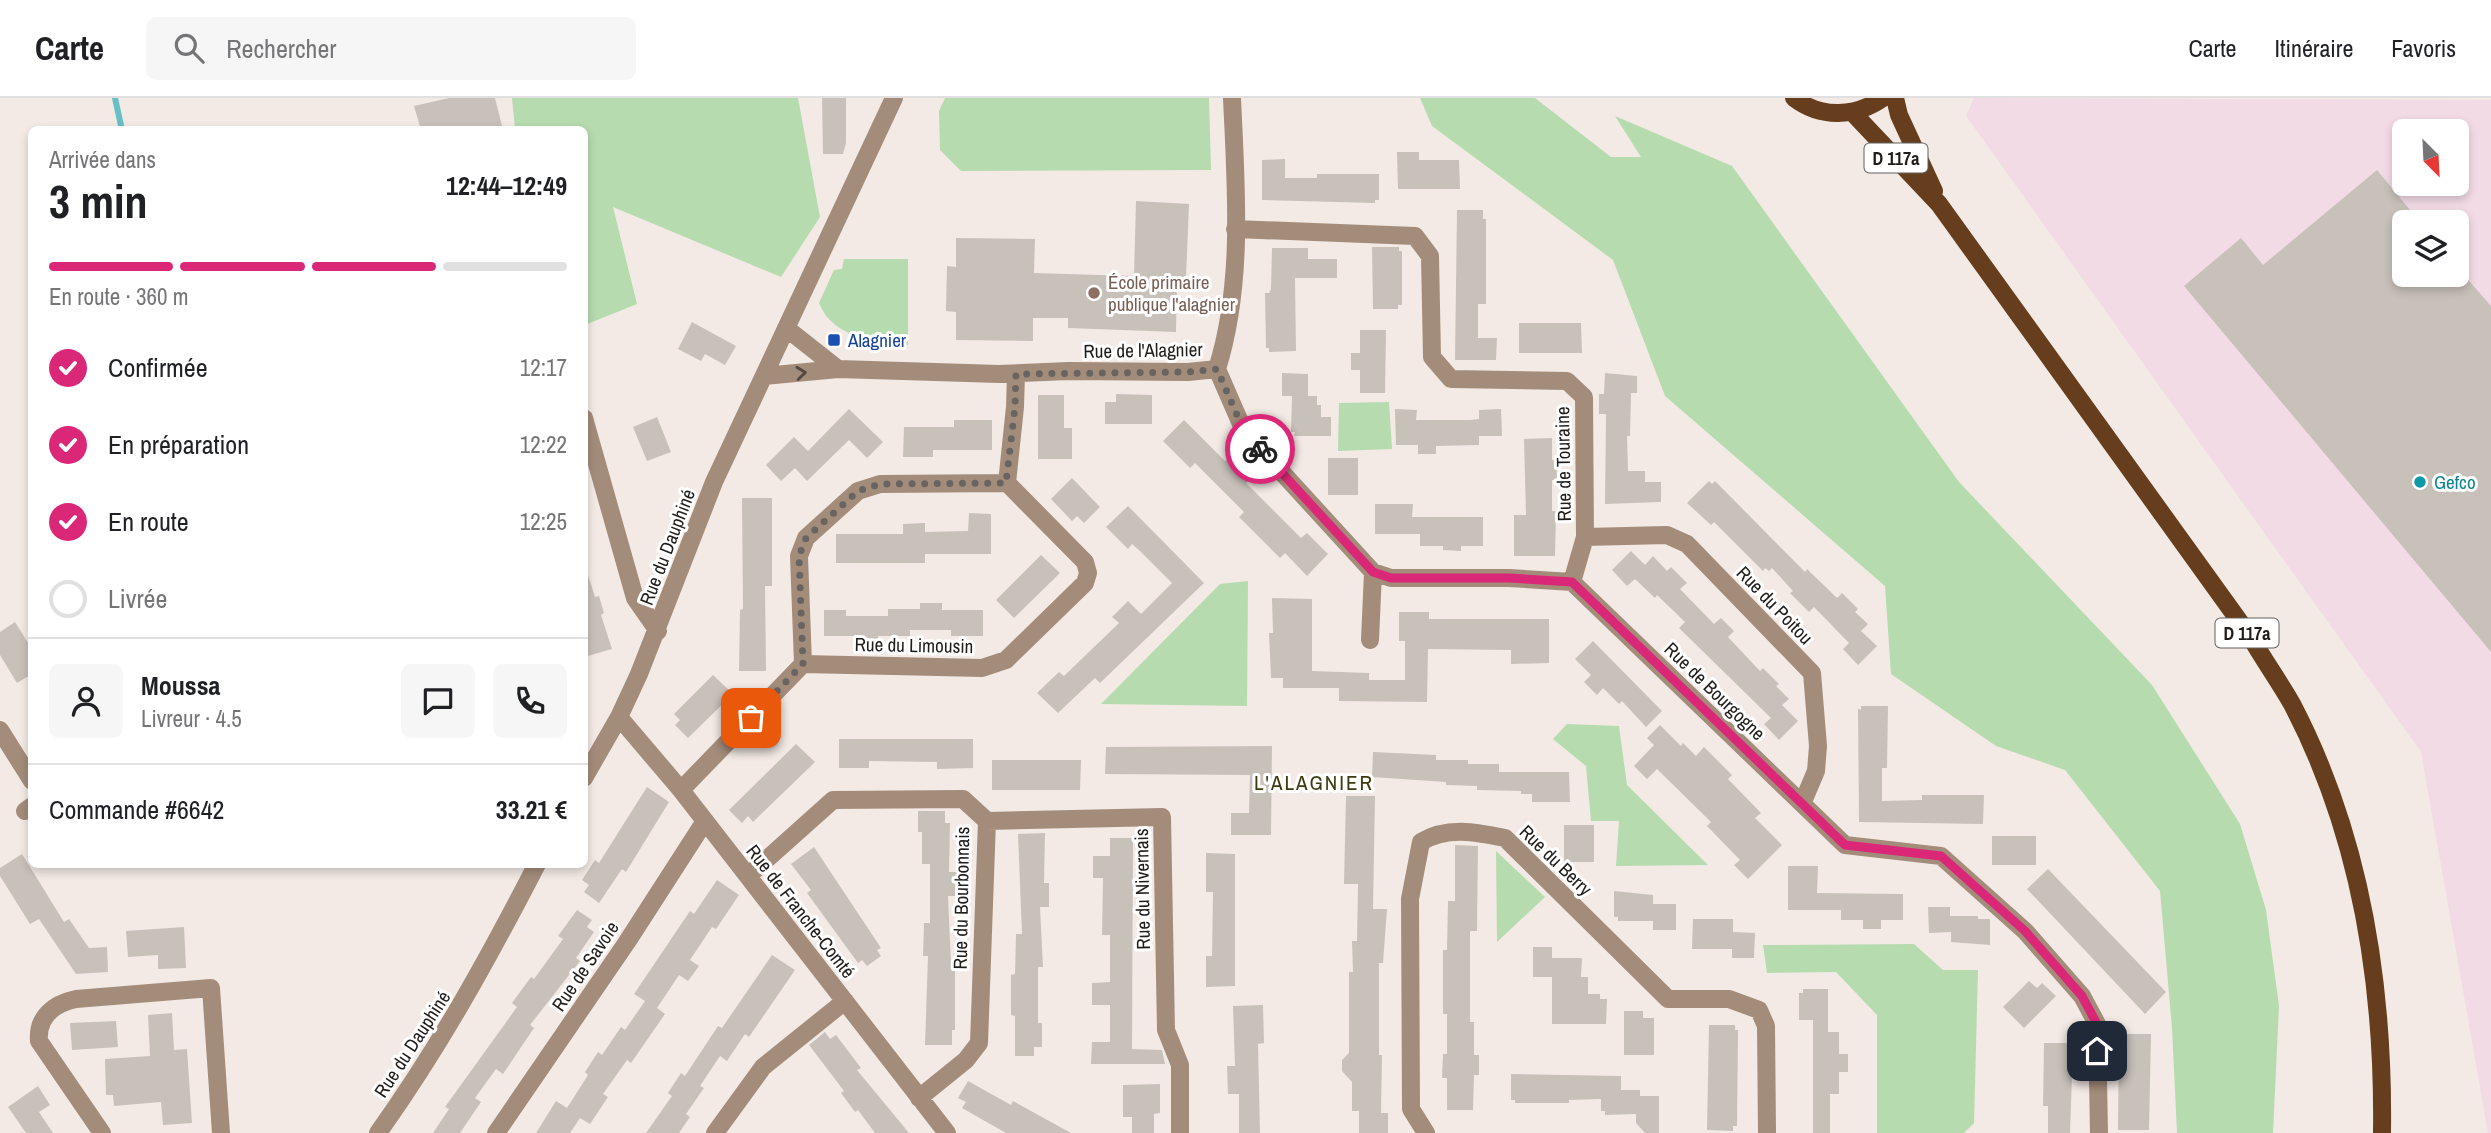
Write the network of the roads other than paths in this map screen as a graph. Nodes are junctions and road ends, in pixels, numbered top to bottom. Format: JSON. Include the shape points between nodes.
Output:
{"nodes":[{"id":1,"x":894,"y":98,"type":"edge"},
{"id":2,"x":1232,"y":98,"type":"edge"},
{"id":3,"x":1794,"y":98,"type":"edge"},
{"id":4,"x":1883,"y":98,"type":"edge"},
{"id":5,"x":1895,"y":98,"type":"edge"},
{"id":6,"x":1853,"y":113,"type":"junction"},
{"id":7,"x":1940,"y":204,"type":"junction"},
{"id":8,"x":1235,"y":229,"type":"junction"},
{"id":9,"x":786,"y":328,"type":"junction"},
{"id":10,"x":838,"y":369,"type":"junction"},
{"id":11,"x":1217,"y":369,"type":"junction"},
{"id":12,"x":1016,"y":374,"type":"junction"},
{"id":13,"x":764,"y":376,"type":"junction"},
{"id":14,"x":588,"y":432,"type":"edge"},
{"id":15,"x":1006,"y":483,"type":"junction"},
{"id":16,"x":1585,"y":537,"type":"junction"},
{"id":17,"x":1373,"y":572,"type":"junction"},
{"id":18,"x":1572,"y":582,"type":"junction"},
{"id":19,"x":658,"y":631,"type":"junction"},
{"id":20,"x":1370,"y":640,"type":"dead end"},
{"id":21,"x":803,"y":664,"type":"junction"},
{"id":22,"x":619,"y":717,"type":"junction"},
{"id":23,"x":0,"y":730,"type":"edge"},
{"id":24,"x":588,"y":771,"type":"edge"},
{"id":25,"x":28,"y":775,"type":"edge"},
{"id":26,"x":681,"y":790,"type":"junction"},
{"id":27,"x":1802,"y":804,"type":"junction"},
{"id":28,"x":705,"y":821,"type":"junction"},
{"id":29,"x":987,"y":821,"type":"junction"},
{"id":30,"x":535,"y":868,"type":"edge"},
{"id":31,"x":748,"y":876,"type":"junction"},
{"id":32,"x":845,"y":1001,"type":"junction"},
{"id":33,"x":919,"y":1098,"type":"junction"},
{"id":34,"x":102,"y":1133,"type":"edge"},
{"id":35,"x":221,"y":1133,"type":"edge"},
{"id":36,"x":379,"y":1133,"type":"edge"},
{"id":37,"x":496,"y":1133,"type":"edge"},
{"id":38,"x":715,"y":1133,"type":"edge"},
{"id":39,"x":947,"y":1133,"type":"edge"},
{"id":40,"x":1180,"y":1133,"type":"edge"},
{"id":41,"x":1426,"y":1133,"type":"edge"},
{"id":42,"x":1767,"y":1133,"type":"edge"},
{"id":43,"x":2099,"y":1133,"type":"edge"},
{"id":44,"x":2382,"y":1133,"type":"edge"}],
"edges":[{"from":1,"to":9,"type":"street"},
{"from":2,"to":8,"type":"street","name":"Rue de l'Alagnier"},
{"from":3,"to":6,"type":"main road","via":[[1814,110]]},
{"from":4,"to":6,"type":"main road"},
{"from":5,"to":7,"type":"main road","number":"D 117a"},
{"from":6,"to":7,"type":"main road","number":"D 117a"},
{"from":7,"to":44,"type":"main road","number":"D 117a","via":[[2250,636],[2292,705],[2331,794],[2367,920],[2377,994]]},
{"from":8,"to":11,"type":"street","name":"Rue de l'Alagnier","via":[[1234,295]]},
{"from":8,"to":16,"type":"street","name":"Rue de Touraine","via":[[1415,236],[1430,256],[1432,357],[1451,379],[1567,381],[1584,397]]},
{"from":9,"to":10,"type":"street"},
{"from":9,"to":13,"type":"street","name":"Rue du Dauphiné"},
{"from":10,"to":12,"type":"street","name":"Rue de l'Alagnier"},
{"from":13,"to":10,"type":"street","name":"Rue de l'Alagnier","one_way":true},
{"from":11,"to":12,"type":"street","name":"Rue de l'Alagnier"},
{"from":11,"to":17,"type":"street","via":[[1244,431]]},
{"from":12,"to":15,"type":"street"},
{"from":13,"to":19,"type":"street","name":"Rue du Dauphiné","via":[[714,482]]},
{"from":14,"to":19,"type":"street","via":[[635,598]]},
{"from":15,"to":21,"type":"street","via":[[880,484],[858,491],[806,538],[799,556]]},
{"from":15,"to":21,"type":"street","name":"Rue du Limousin","via":[[1085,562],[1088,573],[1086,583],[1006,660],[982,668]]},
{"from":16,"to":18,"type":"street","name":"Rue de Touraine"},
{"from":16,"to":27,"type":"street","name":"Rue du Poitou","via":[[1667,535],[1687,544],[1812,673],[1818,746],[1816,771]]},
{"from":17,"to":18,"type":"street","via":[[1391,578]]},
{"from":17,"to":20,"type":"street"},
{"from":18,"to":27,"type":"street","name":"Rue de Bourgogne"},
{"from":19,"to":22,"type":"street","name":"Rue du Dauphiné"},
{"from":21,"to":26,"type":"street"},
{"from":22,"to":24,"type":"street","name":"Rue du Dauphiné"},
{"from":22,"to":26,"type":"street","name":"Rue de Franche-Comté"},
{"from":23,"to":25,"type":"street"},
{"from":26,"to":28,"type":"street","name":"Rue de Franche-Comté"},
{"from":27,"to":43,"type":"street","name":"Rue de Bourgogne","via":[[1845,845],[1941,856],[2025,931],[2082,996],[2097,1024]]},
{"from":28,"to":31,"type":"street","name":"Rue de Franche-Comté"},
{"from":28,"to":37,"type":"street","name":"Rue de Savoie"},
{"from":29,"to":31,"type":"street","name":"Rue du Bourbonnais","via":[[963,799],[834,800]]},
{"from":29,"to":33,"type":"street","name":"Rue du Bourbonnais","via":[[979,1043],[966,1060]]},
{"from":29,"to":40,"type":"street","name":"Rue du Nivernais","via":[[1162,817],[1166,1030],[1180,1065]]},
{"from":30,"to":36,"type":"street","name":"Rue du Dauphiné","via":[[466,999]]},
{"from":31,"to":32,"type":"street","name":"Rue de Franche-Comté"},
{"from":32,"to":33,"type":"street","name":"Rue de Franche-Comté"},
{"from":32,"to":38,"type":"street","via":[[763,1068]]},
{"from":33,"to":39,"type":"street","name":"Rue de Franche-Comté"},
{"from":34,"to":35,"type":"street","via":[[38,1041],[42,1017],[76,999],[211,988]]},
{"from":41,"to":42,"type":"street","name":"Rue du Berry","via":[[1411,1109],[1410,899],[1420,842],[1435,833],[1470,831],[1505,838],[1668,999],[1729,999],[1759,1010],[1766,1027]]}]}
